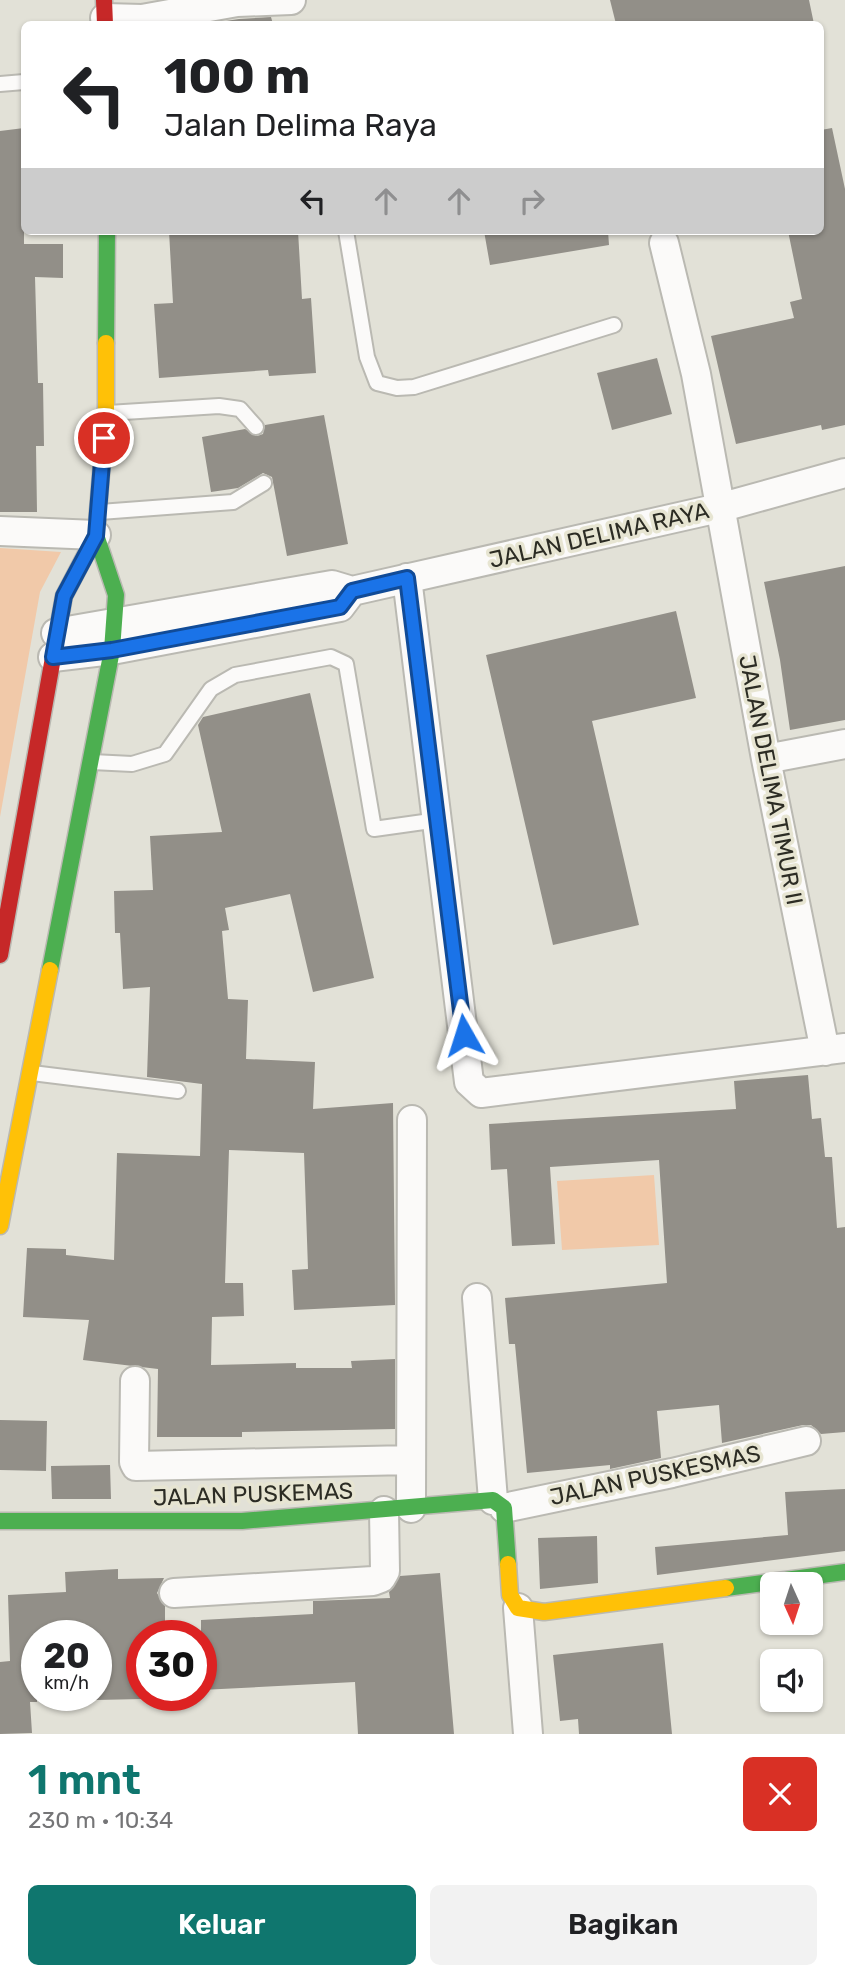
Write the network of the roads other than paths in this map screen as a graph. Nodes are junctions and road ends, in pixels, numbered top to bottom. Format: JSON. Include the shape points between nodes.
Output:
{"nodes":[{"id":1,"x":291,"y":0,"type":"edge"},
{"id":2,"x":105,"y":14,"type":"edge"},
{"id":3,"x":21,"y":82,"type":"edge"},
{"id":4,"x":0,"y":84,"type":"edge"},
{"id":5,"x":107,"y":235,"type":"edge"},
{"id":6,"x":346,"y":235,"type":"edge"},
{"id":7,"x":664,"y":243,"type":"dead end"},
{"id":8,"x":614,"y":325,"type":"dead end"},
{"id":9,"x":106,"y":413,"type":"junction"},
{"id":10,"x":256,"y":427,"type":"dead end"},
{"id":11,"x":845,"y":474,"type":"edge"},
{"id":12,"x":264,"y":483,"type":"dead end"},
{"id":13,"x":719,"y":508,"type":"junction"},
{"id":14,"x":97,"y":524,"type":"junction"},
{"id":15,"x":0,"y":531,"type":"edge"},
{"id":16,"x":377,"y":585,"type":"junction"},
{"id":17,"x":113,"y":638,"type":"junction"},
{"id":18,"x":55,"y":645,"type":"junction"},
{"id":19,"x":845,"y":744,"type":"edge"},
{"id":20,"x":766,"y":759,"type":"junction"},
{"id":21,"x":90,"y":761,"type":"junction"},
{"id":22,"x":439,"y":820,"type":"junction"},
{"id":23,"x":0,"y":955,"type":"edge"},
{"id":24,"x":835,"y":1050,"type":"edge"},
{"id":25,"x":27,"y":1072,"type":"junction"},
{"id":26,"x":178,"y":1091,"type":"dead end"},
{"id":27,"x":412,"y":1120,"type":"dead end"},
{"id":28,"x":0,"y":1226,"type":"edge"},
{"id":29,"x":477,"y":1298,"type":"dead end"},
{"id":30,"x":135,"y":1381,"type":"dead end"},
{"id":31,"x":806,"y":1441,"type":"dead end"},
{"id":32,"x":410,"y":1460,"type":"junction"},
{"id":33,"x":494,"y":1502,"type":"junction"},
{"id":34,"x":409,"y":1508,"type":"junction"},
{"id":35,"x":0,"y":1521,"type":"edge"},
{"id":36,"x":845,"y":1572,"type":"edge"},
{"id":37,"x":174,"y":1593,"type":"dead end"},
{"id":38,"x":518,"y":1608,"type":"junction"},
{"id":39,"x":528,"y":1734,"type":"edge"}],
"edges":[{"from":1,"to":2,"type":"street","via":[[237,2],[142,19]]},
{"from":3,"to":4,"type":"lane"},
{"from":5,"to":9,"type":"main road"},
{"from":6,"to":8,"type":"lane","via":[[367,357],[377,383],[414,387]]},
{"from":7,"to":13,"type":"street","name":"JALAN DELIMA TIMUR II","via":[[696,374]]},
{"from":9,"to":10,"type":"lane","via":[[219,406],[240,409]]},
{"from":9,"to":14,"type":"main road"},
{"from":11,"to":13,"type":"street","name":"JALAN DELIMA RAYA"},
{"from":12,"to":14,"type":"lane","via":[[233,502]]},
{"from":13,"to":16,"type":"street","name":"JALAN DELIMA RAYA"},
{"from":13,"to":20,"type":"street","name":"JALAN DELIMA TIMUR II"},
{"from":14,"to":15,"type":"street"},
{"from":14,"to":17,"type":"main road","via":[[116,595]]},
{"from":14,"to":18,"type":"main road","via":[[64,596]]},
{"from":16,"to":17,"type":"street","name":"JALAN DELIMA RAYA","via":[[332,586]]},
{"from":16,"to":22,"type":"street"},
{"from":17,"to":18,"type":"street","name":"JALAN DELIMA RAYA"},
{"from":17,"to":21,"type":"main road"},
{"from":18,"to":23,"type":"main road"},
{"from":19,"to":20,"type":"street"},
{"from":20,"to":24,"type":"street","name":"JALAN DELIMA TIMUR II"},
{"from":21,"to":22,"type":"lane","via":[[132,764],[165,754],[211,689],[235,675],[331,657],[346,663],[374,829]]},
{"from":21,"to":25,"type":"main road"},
{"from":22,"to":24,"type":"street","via":[[469,1082],[481,1093]]},
{"from":25,"to":26,"type":"lane"},
{"from":25,"to":28,"type":"main road"},
{"from":27,"to":32,"type":"street"},
{"from":29,"to":33,"type":"street"},
{"from":30,"to":32,"type":"street","via":[[136,1466]]},
{"from":31,"to":33,"type":"street","name":"JALAN PUSKESMAS","via":[[672,1473]]},
{"from":32,"to":34,"type":"street"},
{"from":33,"to":34,"type":"main road","name":"JALAN PUSKEMAS"},
{"from":33,"to":38,"type":"main road","via":[[510,1595]]},
{"from":34,"to":35,"type":"main road","name":"JALAN PUSKEMAS","via":[[242,1521]]},
{"from":34,"to":37,"type":"street","via":[[385,1571],[373,1581]]},
{"from":36,"to":38,"type":"main road","via":[[544,1612]]},
{"from":38,"to":39,"type":"street"}]}
